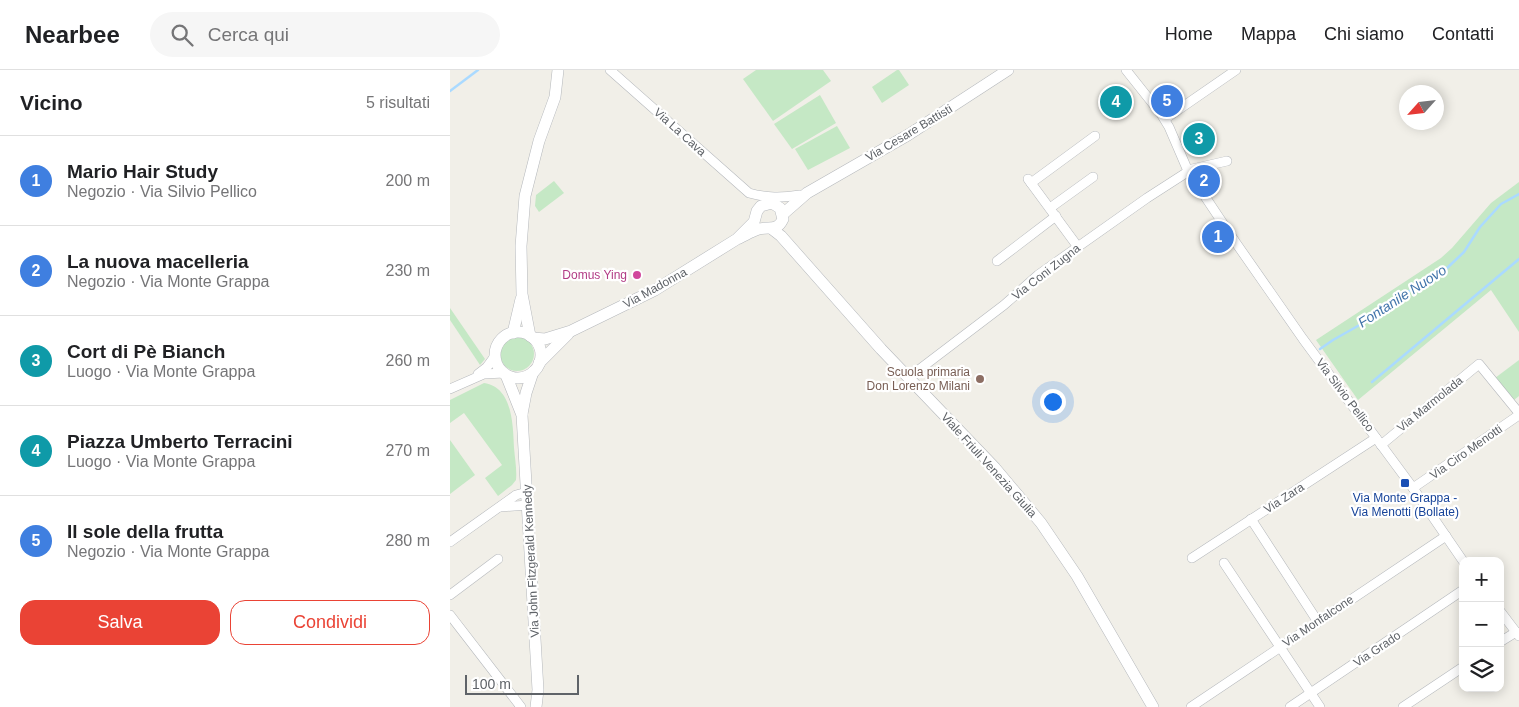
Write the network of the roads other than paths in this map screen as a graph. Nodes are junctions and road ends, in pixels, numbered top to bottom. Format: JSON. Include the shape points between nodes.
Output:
{"nodes":[{"id":1,"x":558,"y":70,"type":"edge"},
{"id":2,"x":610,"y":70,"type":"edge"},
{"id":3,"x":1008,"y":70,"type":"edge"},
{"id":4,"x":1126,"y":70,"type":"edge"},
{"id":5,"x":1236,"y":70,"type":"edge"},
{"id":6,"x":1165,"y":119,"type":"junction"},
{"id":7,"x":1095,"y":136,"type":"dead end"},
{"id":8,"x":1227,"y":161,"type":"dead end"},
{"id":9,"x":1188,"y":171,"type":"junction"},
{"id":10,"x":1093,"y":177,"type":"dead end"},
{"id":11,"x":749,"y":193,"type":"junction"},
{"id":12,"x":804,"y":194,"type":"junction"},
{"id":13,"x":759,"y":210,"type":"junction"},
{"id":14,"x":1053,"y":212,"type":"junction"},
{"id":15,"x":781,"y":213,"type":"junction"},
{"id":16,"x":768,"y":229,"type":"junction"},
{"id":17,"x":740,"y":238,"type":"junction"},
{"id":18,"x":791,"y":247,"type":"junction"},
{"id":19,"x":1078,"y":247,"type":"junction"},
{"id":20,"x":997,"y":261,"type":"dead end"},
{"id":21,"x":812,"y":269,"type":"junction"},
{"id":22,"x":522,"y":294,"type":"junction"},
{"id":23,"x":571,"y":331,"type":"junction"},
{"id":24,"x":513,"y":333,"type":"junction"},
{"id":25,"x":532,"y":337,"type":"junction"},
{"id":26,"x":495,"y":356,"type":"junction"},
{"id":27,"x":536,"y":367,"type":"junction"},
{"id":28,"x":505,"y":374,"type":"junction"},
{"id":29,"x":474,"y":378,"type":"junction"},
{"id":30,"x":908,"y":378,"type":"junction"},
{"id":31,"x":450,"y":390,"type":"edge"},
{"id":32,"x":1519,"y":414,"type":"edge"},
{"id":33,"x":522,"y":415,"type":"junction"},
{"id":34,"x":1378,"y":441,"type":"junction"},
{"id":35,"x":1413,"y":488,"type":"junction"},
{"id":36,"x":527,"y":492,"type":"junction"},
{"id":37,"x":528,"y":505,"type":"junction"},
{"id":38,"x":500,"y":506,"type":"junction"},
{"id":39,"x":1251,"y":520,"type":"junction"},
{"id":40,"x":1446,"y":536,"type":"junction"},
{"id":41,"x":450,"y":542,"type":"edge"},
{"id":42,"x":1460,"y":557,"type":"edge"},
{"id":43,"x":1192,"y":558,"type":"dead end"},
{"id":44,"x":498,"y":559,"type":"dead end"},
{"id":45,"x":1224,"y":563,"type":"dead end"},
{"id":46,"x":1459,"y":593,"type":"edge"},
{"id":47,"x":450,"y":595,"type":"edge"},
{"id":48,"x":450,"y":615,"type":"edge"},
{"id":49,"x":1504,"y":615,"type":"edge"},
{"id":50,"x":1318,"y":622,"type":"junction"},
{"id":51,"x":1517,"y":630,"type":"edge"},
{"id":52,"x":1504,"y":639,"type":"edge"},
{"id":53,"x":1280,"y":647,"type":"junction"},
{"id":54,"x":1459,"y":670,"type":"edge"},
{"id":55,"x":1311,"y":693,"type":"junction"},
{"id":56,"x":521,"y":707,"type":"edge"},
{"id":57,"x":536,"y":707,"type":"edge"},
{"id":58,"x":1153,"y":707,"type":"edge"},
{"id":59,"x":1192,"y":707,"type":"edge"},
{"id":60,"x":1290,"y":707,"type":"edge"},
{"id":61,"x":1320,"y":707,"type":"edge"},
{"id":62,"x":1403,"y":707,"type":"edge"}],
"edges":[{"from":1,"to":22,"type":"street","via":[[555,97],[539,141],[525,196]]},
{"from":2,"to":11,"type":"street","name":"Via La Cava"},
{"from":3,"to":12,"type":"street","name":"Via Cesare Battisti","via":[[908,135]]},
{"from":4,"to":6,"type":"street","name":"Via Silvio Pellico"},
{"from":5,"to":6,"type":"street"},
{"from":6,"to":9,"type":"street","name":"Via Silvio Pellico"},
{"from":7,"to":14,"type":"street","via":[[1030,181]]},
{"from":8,"to":9,"type":"street","name":"Via Coni Zugna"},
{"from":9,"to":19,"type":"street","name":"Via Coni Zugna"},
{"from":9,"to":34,"type":"street","name":"Via Silvio Pellico","via":[[1303,339]]},
{"from":10,"to":14,"type":"street"},
{"from":11,"to":12,"type":"street","name":"Via Cesare Battisti","via":[[766,198]]},
{"from":11,"to":13,"type":"street","name":"Via La Cava"},
{"from":12,"to":15,"type":"street","name":"Via Cesare Battisti"},
{"from":13,"to":15,"type":"street","via":[[770,203]]},
{"from":13,"to":16,"type":"street","via":[[760,225]]},
{"from":13,"to":17,"type":"street","via":[[754,222]]},
{"from":14,"to":19,"type":"street"},
{"from":14,"to":20,"type":"street"},
{"from":15,"to":16,"type":"street","via":[[778,227]]},
{"from":15,"to":21,"type":"street","name":"Viale Friuli Venezia Giulia","via":[[786,230]]},
{"from":16,"to":17,"type":"street"},
{"from":16,"to":18,"type":"street","name":"Viale Friuli Venezia Giulia","via":[[777,232]]},
{"from":17,"to":18,"type":"street","via":[[774,237]]},
{"from":17,"to":23,"type":"street","name":"Via Madonna","via":[[655,290]]},
{"from":18,"to":21,"type":"street","name":"Viale Friuli Venezia Giulia"},
{"from":19,"to":30,"type":"street","name":"Via Coni Zugna"},
{"from":21,"to":30,"type":"street","name":"Viale Friuli Venezia Giulia"},
{"from":22,"to":24,"type":"street"},
{"from":22,"to":25,"type":"street"},
{"from":23,"to":25,"type":"street","name":"Via Madonna","via":[[545,339]]},
{"from":23,"to":27,"type":"street","name":"Via Madonna"},
{"from":24,"to":25,"type":"street"},
{"from":24,"to":26,"type":"street","via":[[500,341]]},
{"from":25,"to":27,"type":"street","via":[[540,353]]},
{"from":26,"to":28,"type":"street"},
{"from":26,"to":29,"type":"street"},
{"from":27,"to":28,"type":"street","via":[[519,378]]},
{"from":27,"to":33,"type":"street","name":"Via John Fitzgerald Kennedy"},
{"from":28,"to":29,"type":"street","via":[[484,374]]},
{"from":28,"to":33,"type":"street","name":"Via John Fitzgerald Kennedy"},
{"from":29,"to":31,"type":"street"},
{"from":30,"to":58,"type":"street","name":"Viale Friuli Venezia Giulia","via":[[995,468],[1041,523],[1077,576]]},
{"from":32,"to":34,"type":"street","name":"Via Marmolada","via":[[1479,364]]},
{"from":32,"to":35,"type":"street","name":"Via Ciro Menotti"},
{"from":33,"to":36,"type":"street","name":"Via John Fitzgerald Kennedy"},
{"from":34,"to":35,"type":"street","name":"Via Silvio Pellico"},
{"from":34,"to":39,"type":"street","name":"Via Zara"},
{"from":35,"to":40,"type":"street","name":"Via Silvio Pellico"},
{"from":36,"to":37,"type":"street","name":"Via John Fitzgerald Kennedy"},
{"from":36,"to":38,"type":"street"},
{"from":37,"to":38,"type":"street"},
{"from":37,"to":57,"type":"street","name":"Via John Fitzgerald Kennedy","via":[[538,690]]},
{"from":38,"to":41,"type":"street"},
{"from":39,"to":43,"type":"street","name":"Via Zara"},
{"from":39,"to":50,"type":"street"},
{"from":40,"to":42,"type":"street","name":"Via Silvio Pellico"},
{"from":40,"to":50,"type":"street","name":"Via Monfalcone"},
{"from":44,"to":47,"type":"street"},
{"from":45,"to":53,"type":"street"},
{"from":46,"to":55,"type":"street","name":"Via Grado"},
{"from":48,"to":56,"type":"street"},
{"from":49,"to":51,"type":"street"},
{"from":50,"to":53,"type":"street","name":"Via Monfalcone"},
{"from":51,"to":52,"type":"street"},
{"from":53,"to":55,"type":"street"},
{"from":53,"to":59,"type":"street","name":"Via Monfalcone"},
{"from":54,"to":62,"type":"street"},
{"from":55,"to":60,"type":"street","name":"Via Grado"},
{"from":55,"to":61,"type":"street"}]}
